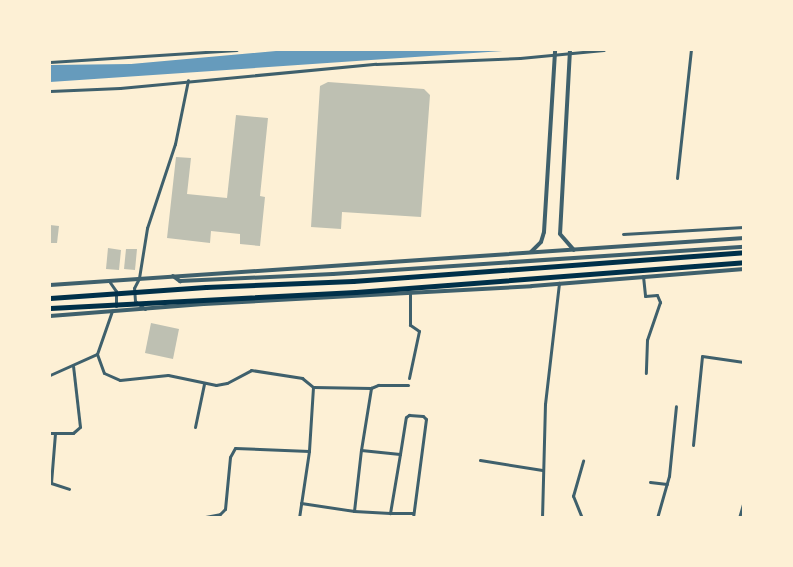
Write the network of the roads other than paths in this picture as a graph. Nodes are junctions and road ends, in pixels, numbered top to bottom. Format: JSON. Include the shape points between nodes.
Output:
{"nodes":[{"id":1,"x":237,"y":50,"type":"edge"},
{"id":2,"x":555,"y":50,"type":"edge"},
{"id":3,"x":570,"y":50,"type":"edge"},
{"id":4,"x":604,"y":50,"type":"edge"},
{"id":5,"x":691,"y":50,"type":"edge"},
{"id":6,"x":187,"y":52,"type":"edge"},
{"id":7,"x":50,"y":62,"type":"edge"},
{"id":8,"x":188,"y":81,"type":"junction"},
{"id":9,"x":50,"y":91,"type":"edge"},
{"id":10,"x":677,"y":178,"type":"dead end"},
{"id":11,"x":744,"y":227,"type":"edge"},
{"id":12,"x":623,"y":234,"type":"dead end"},
{"id":13,"x":744,"y":238,"type":"edge"},
{"id":14,"x":744,"y":247,"type":"edge"},
{"id":15,"x":576,"y":251,"type":"junction"},
{"id":16,"x":744,"y":252,"type":"edge"},
{"id":17,"x":531,"y":253,"type":"junction"},
{"id":18,"x":744,"y":262,"type":"edge"},
{"id":19,"x":744,"y":269,"type":"edge"},
{"id":20,"x":173,"y":275,"type":"junction"},
{"id":21,"x":643,"y":276,"type":"junction"},
{"id":22,"x":140,"y":278,"type":"junction"},
{"id":23,"x":109,"y":281,"type":"junction"},
{"id":24,"x":559,"y":283,"type":"junction"},
{"id":25,"x":50,"y":285,"type":"edge"},
{"id":26,"x":410,"y":293,"type":"junction"},
{"id":27,"x":50,"y":298,"type":"edge"},
{"id":28,"x":50,"y":308,"type":"edge"},
{"id":29,"x":145,"y":309,"type":"junction"},
{"id":30,"x":111,"y":311,"type":"junction"},
{"id":31,"x":50,"y":316,"type":"edge"},
{"id":32,"x":97,"y":354,"type":"junction"},
{"id":33,"x":744,"y":362,"type":"edge"},
{"id":34,"x":74,"y":366,"type":"junction"},
{"id":35,"x":646,"y":373,"type":"dead end"},
{"id":36,"x":50,"y":375,"type":"edge"},
{"id":37,"x":409,"y":378,"type":"dead end"},
{"id":38,"x":204,"y":384,"type":"junction"},
{"id":39,"x":408,"y":385,"type":"dead end"},
{"id":40,"x":313,"y":387,"type":"junction"},
{"id":41,"x":371,"y":388,"type":"junction"},
{"id":42,"x":676,"y":406,"type":"dead end"},
{"id":43,"x":195,"y":427,"type":"dead end"},
{"id":44,"x":50,"y":433,"type":"edge"},
{"id":45,"x":55,"y":433,"type":"junction"},
{"id":46,"x":693,"y":444,"type":"dead end"},
{"id":47,"x":362,"y":450,"type":"junction"},
{"id":48,"x":309,"y":451,"type":"junction"},
{"id":49,"x":400,"y":454,"type":"junction"},
{"id":50,"x":480,"y":460,"type":"dead end"},
{"id":51,"x":583,"y":460,"type":"dead end"},
{"id":52,"x":542,"y":470,"type":"junction"},
{"id":53,"x":650,"y":482,"type":"dead end"},
{"id":54,"x":50,"y":483,"type":"edge"},
{"id":55,"x":667,"y":484,"type":"junction"},
{"id":56,"x":69,"y":489,"type":"dead end"},
{"id":57,"x":744,"y":500,"type":"edge"},
{"id":58,"x":301,"y":503,"type":"junction"},
{"id":59,"x":354,"y":510,"type":"junction"},
{"id":60,"x":390,"y":513,"type":"junction"},
{"id":61,"x":413,"y":515,"type":"edge"},
{"id":62,"x":200,"y":518,"type":"edge"},
{"id":63,"x":299,"y":518,"type":"edge"},
{"id":64,"x":542,"y":518,"type":"edge"},
{"id":65,"x":582,"y":518,"type":"edge"},
{"id":66,"x":657,"y":518,"type":"edge"},
{"id":67,"x":739,"y":518,"type":"edge"}],
"edges":[{"from":1,"to":6,"type":"street"},
{"from":2,"to":17,"type":"street","via":[[544,232]]},
{"from":3,"to":15,"type":"street","via":[[560,234]]},
{"from":4,"to":8,"type":"street"},
{"from":5,"to":10,"type":"street"},
{"from":6,"to":7,"type":"street"},
{"from":8,"to":9,"type":"street"},
{"from":8,"to":22,"type":"street","via":[[175,144],[147,228]]},
{"from":11,"to":12,"type":"street"},
{"from":13,"to":15,"type":"street"},
{"from":14,"to":20,"type":"street","via":[[180,281]]},
{"from":15,"to":17,"type":"street"},
{"from":16,"to":27,"type":"highway","via":[[353,281]]},
{"from":17,"to":20,"type":"street"},
{"from":18,"to":28,"type":"highway","via":[[356,292]]},
{"from":19,"to":21,"type":"street"},
{"from":20,"to":22,"type":"street"},
{"from":21,"to":24,"type":"street"},
{"from":21,"to":35,"type":"street","via":[[645,296],[657,295],[660,302],[648,340]]},
{"from":22,"to":23,"type":"street"},
{"from":22,"to":29,"type":"street","via":[[134,295]]},
{"from":23,"to":25,"type":"street"},
{"from":23,"to":30,"type":"street","via":[[116,291],[116,306]]},
{"from":24,"to":26,"type":"street"},
{"from":24,"to":52,"type":"street"},
{"from":26,"to":29,"type":"street"},
{"from":26,"to":37,"type":"street","via":[[410,325],[419,332]]},
{"from":29,"to":30,"type":"street"},
{"from":30,"to":31,"type":"street"},
{"from":30,"to":32,"type":"street"},
{"from":32,"to":34,"type":"street"},
{"from":32,"to":38,"type":"street","via":[[104,373],[120,380],[168,375]]},
{"from":33,"to":46,"type":"street","via":[[702,356]]},
{"from":34,"to":36,"type":"street"},
{"from":34,"to":45,"type":"street","via":[[80,427],[73,433]]},
{"from":38,"to":40,"type":"street","via":[[227,383],[251,370],[302,378]]},
{"from":38,"to":43,"type":"street"},
{"from":39,"to":41,"type":"street"},
{"from":40,"to":41,"type":"street"},
{"from":40,"to":48,"type":"street"},
{"from":41,"to":47,"type":"street"},
{"from":42,"to":55,"type":"street"},
{"from":44,"to":45,"type":"street"},
{"from":45,"to":54,"type":"street"},
{"from":47,"to":49,"type":"street"},
{"from":47,"to":59,"type":"street"},
{"from":48,"to":58,"type":"street"},
{"from":48,"to":62,"type":"street","via":[[236,448],[230,457],[225,509],[220,514]]},
{"from":49,"to":60,"type":"street"},
{"from":49,"to":61,"type":"street","via":[[406,417],[423,416],[426,419]]},
{"from":50,"to":52,"type":"street"},
{"from":51,"to":65,"type":"street","via":[[573,496]]},
{"from":52,"to":64,"type":"street"},
{"from":53,"to":55,"type":"street"},
{"from":54,"to":56,"type":"street"},
{"from":55,"to":66,"type":"street"},
{"from":57,"to":67,"type":"street"},
{"from":58,"to":59,"type":"street"},
{"from":58,"to":63,"type":"street"},
{"from":59,"to":60,"type":"street"},
{"from":60,"to":61,"type":"street"}]}
